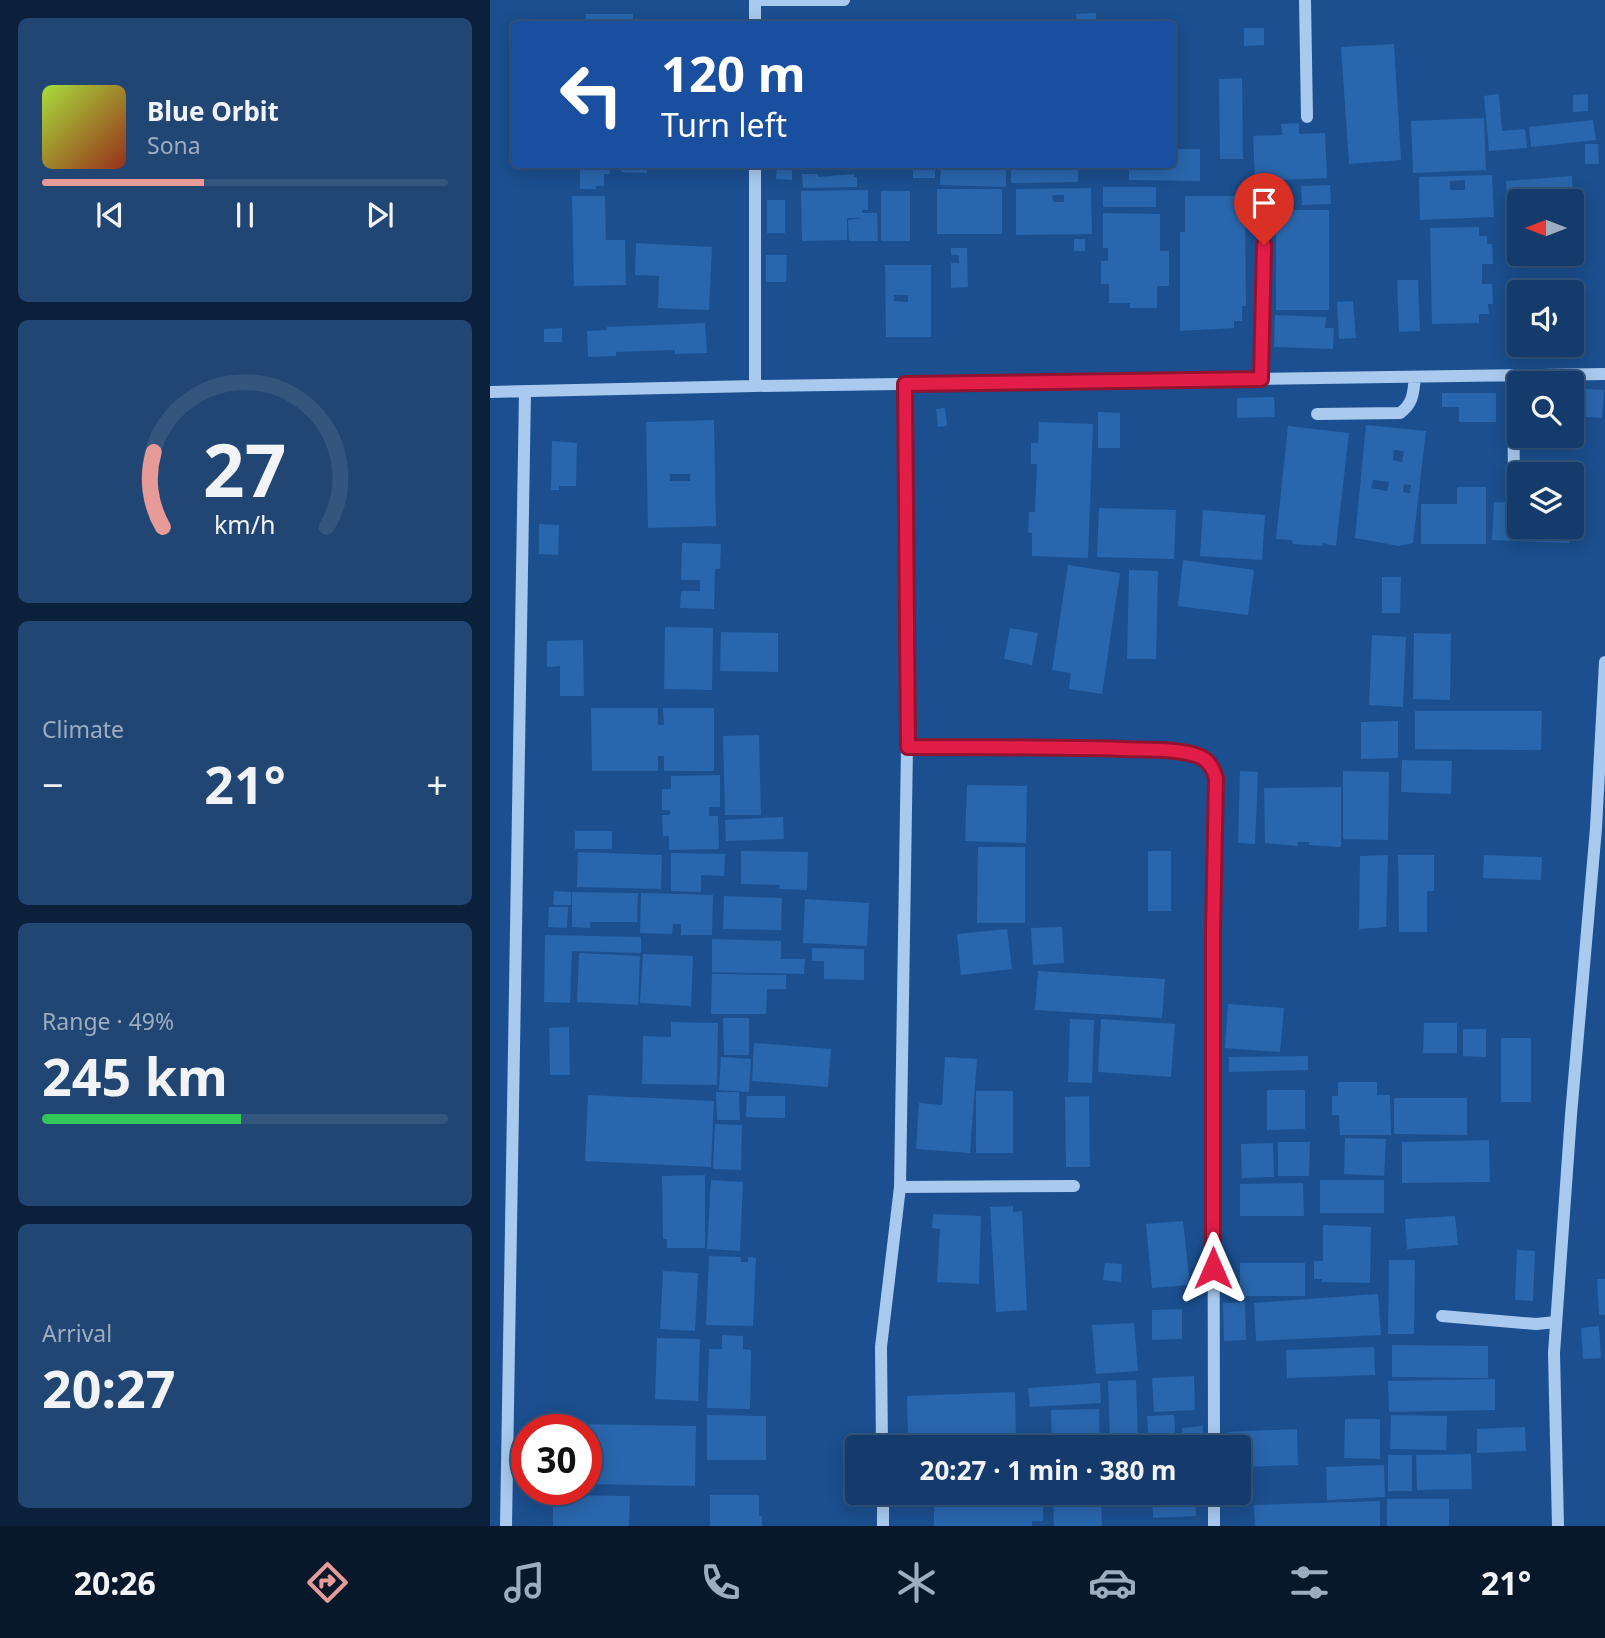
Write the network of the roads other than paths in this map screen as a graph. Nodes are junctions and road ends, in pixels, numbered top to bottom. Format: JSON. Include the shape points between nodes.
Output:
{"nodes":[{"id":1,"x":755,"y":0,"type":"edge"},
{"id":2,"x":844,"y":0,"type":"edge"},
{"id":3,"x":1305,"y":0,"type":"edge"},
{"id":4,"x":755,"y":21,"type":"edge"},
{"id":5,"x":1307,"y":117,"type":"dead end"},
{"id":6,"x":755,"y":168,"type":"edge"},
{"id":7,"x":1264,"y":221,"type":"dead end"},
{"id":8,"x":1584,"y":374,"type":"edge"},
{"id":9,"x":1605,"y":374,"type":"edge"},
{"id":10,"x":1507,"y":375,"type":"edge"},
{"id":11,"x":1415,"y":377,"type":"junction"},
{"id":12,"x":1261,"y":379,"type":"junction"},
{"id":13,"x":905,"y":384,"type":"junction"},
{"id":14,"x":755,"y":386,"type":"junction"},
{"id":15,"x":490,"y":392,"type":"edge"},
{"id":16,"x":525,"y":392,"type":"junction"},
{"id":17,"x":1317,"y":415,"type":"dead end"},
{"id":18,"x":1605,"y":662,"type":"edge"},
{"id":19,"x":908,"y":747,"type":"junction"},
{"id":20,"x":1074,"y":1186,"type":"dead end"},
{"id":21,"x":900,"y":1187,"type":"junction"},
{"id":22,"x":1443,"y":1316,"type":"dead end"},
{"id":23,"x":1556,"y":1322,"type":"junction"},
{"id":24,"x":882,"y":1435,"type":"edge"},
{"id":25,"x":1213,"y":1435,"type":"edge"},
{"id":26,"x":883,"y":1505,"type":"edge"},
{"id":27,"x":1214,"y":1505,"type":"edge"},
{"id":28,"x":506,"y":1526,"type":"edge"},
{"id":29,"x":883,"y":1526,"type":"edge"},
{"id":30,"x":1214,"y":1526,"type":"edge"},
{"id":31,"x":1558,"y":1526,"type":"edge"}],
"edges":[{"from":1,"to":2,"type":"street"},
{"from":1,"to":4,"type":"street"},
{"from":3,"to":5,"type":"street"},
{"from":6,"to":14,"type":"street"},
{"from":7,"to":12,"type":"street"},
{"from":8,"to":9,"type":"street"},
{"from":10,"to":11,"type":"street"},
{"from":11,"to":12,"type":"street"},
{"from":11,"to":17,"type":"street","via":[[1413,399],[1400,413]]},
{"from":12,"to":13,"type":"street"},
{"from":13,"to":14,"type":"street"},
{"from":13,"to":19,"type":"street"},
{"from":14,"to":16,"type":"street"},
{"from":15,"to":16,"type":"street"},
{"from":16,"to":28,"type":"street"},
{"from":18,"to":23,"type":"street"},
{"from":19,"to":21,"type":"street"},
{"from":19,"to":25,"type":"street","via":[[1156,751],[1199,756],[1213,769]]},
{"from":20,"to":21,"type":"street"},
{"from":21,"to":24,"type":"street","via":[[881,1347]]},
{"from":22,"to":23,"type":"street"},
{"from":23,"to":31,"type":"street"},
{"from":26,"to":29,"type":"street"},
{"from":27,"to":30,"type":"street"}]}
